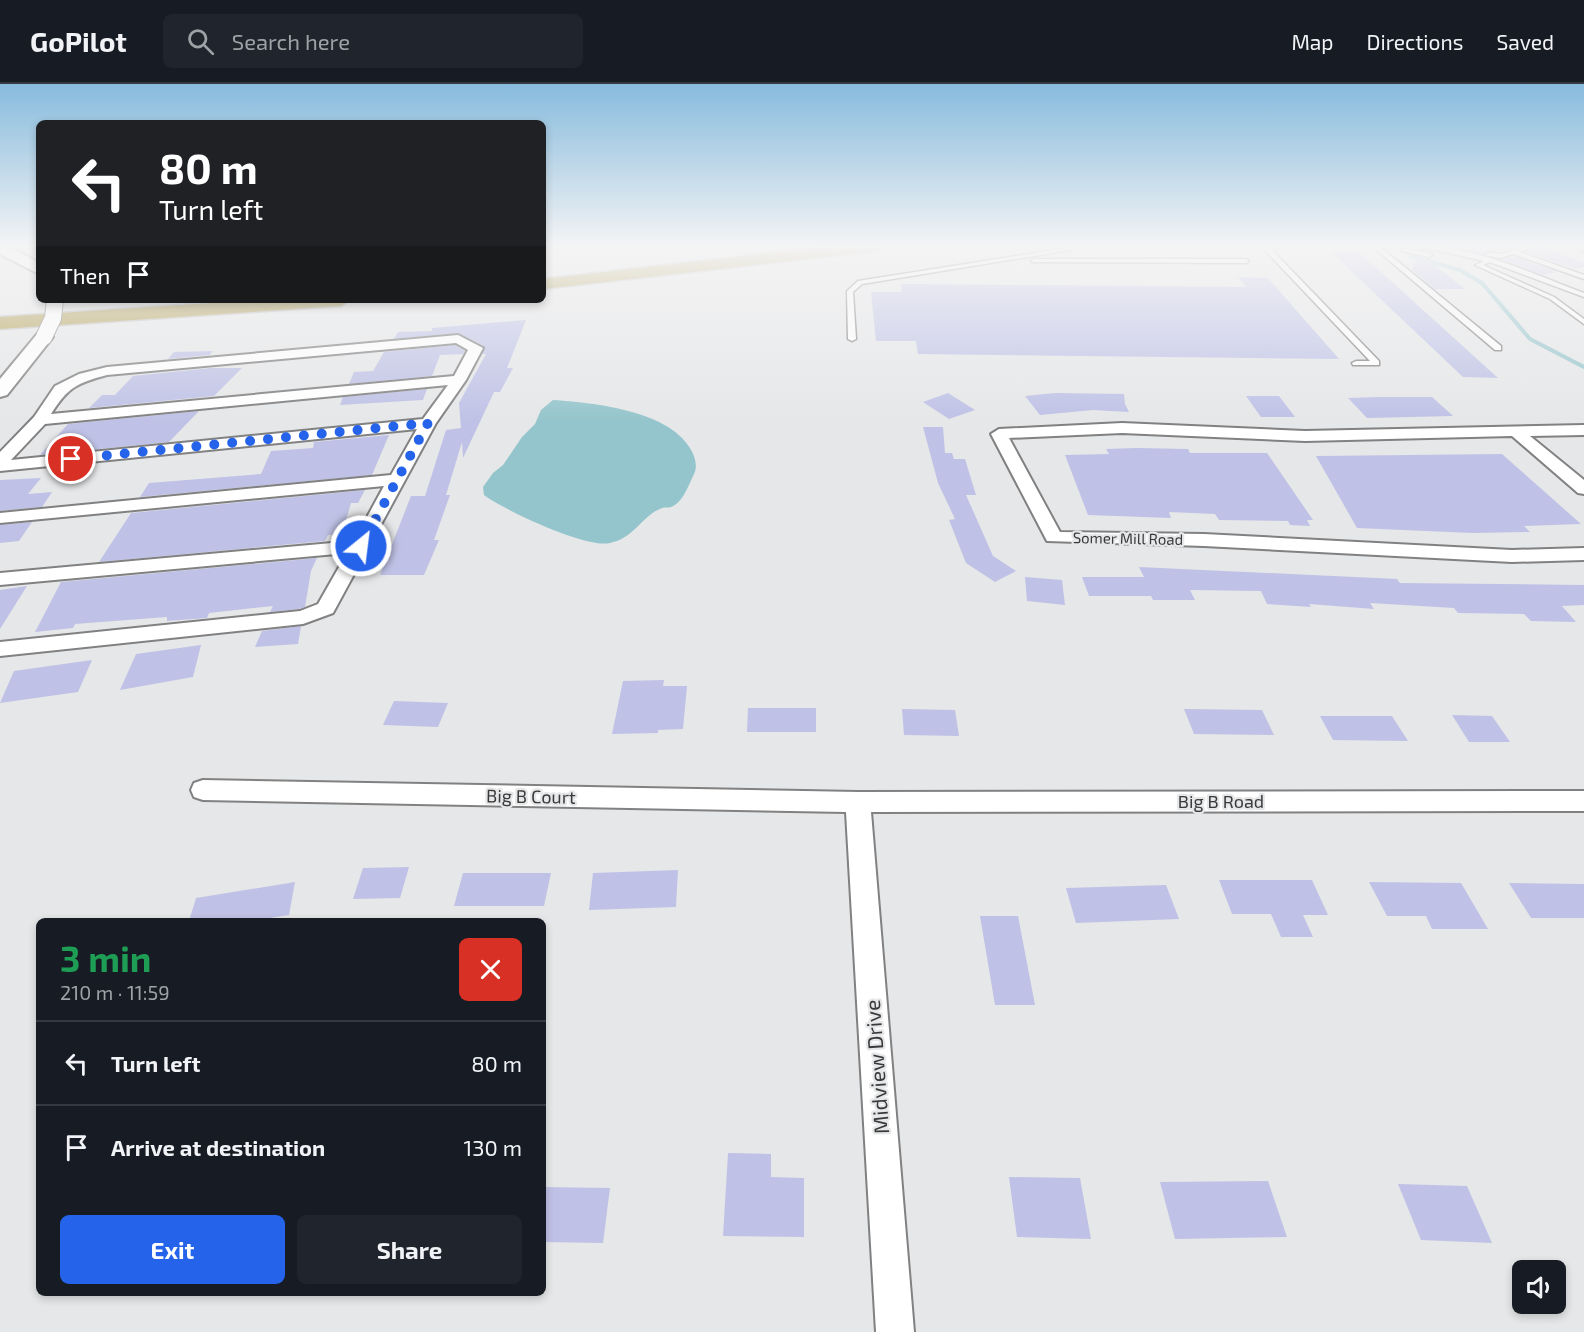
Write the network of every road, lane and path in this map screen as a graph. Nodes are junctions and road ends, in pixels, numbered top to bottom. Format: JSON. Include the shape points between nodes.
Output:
{"nodes":[{"id":1,"x":55,"y":304,"type":"edge"},
{"id":2,"x":277,"y":304,"type":"edge"},
{"id":3,"x":851,"y":304,"type":"edge"},
{"id":4,"x":1320,"y":304,"type":"edge"},
{"id":5,"x":1445,"y":304,"type":"edge"},
{"id":6,"x":1560,"y":304,"type":"edge"},
{"id":7,"x":1584,"y":322,"type":"edge"},
{"id":8,"x":0,"y":323,"type":"edge"},
{"id":9,"x":852,"y":339,"type":"dead end"},
{"id":10,"x":1498,"y":348,"type":"dead end"},
{"id":11,"x":1356,"y":363,"type":"dead end"},
{"id":12,"x":459,"y":380,"type":"junction"},
{"id":13,"x":0,"y":391,"type":"edge"},
{"id":14,"x":40,"y":420,"type":"junction"},
{"id":15,"x":428,"y":423,"type":"junction"},
{"id":16,"x":1584,"y":430,"type":"edge"},
{"id":17,"x":1516,"y":432,"type":"junction"},
{"id":18,"x":0,"y":464,"type":"edge"},
{"id":19,"x":397,"y":480,"type":"junction"},
{"id":20,"x":1584,"y":489,"type":"edge"},
{"id":21,"x":0,"y":518,"type":"edge"},
{"id":22,"x":361,"y":546,"type":"junction"},
{"id":23,"x":1584,"y":554,"type":"edge"},
{"id":24,"x":0,"y":579,"type":"edge"},
{"id":25,"x":0,"y":649,"type":"edge"},
{"id":26,"x":203,"y":790,"type":"dead end"},
{"id":27,"x":1584,"y":801,"type":"edge"},
{"id":28,"x":858,"y":802,"type":"junction"},
{"id":29,"x":895,"y":1332,"type":"edge"}],
"edges":[{"from":1,"to":13,"type":"street","bridge":true,"via":[[44,337]]},
{"from":2,"to":8,"type":"highway"},
{"from":3,"to":9,"type":"lane"},
{"from":4,"to":11,"type":"lane","via":[[1376,363]]},
{"from":5,"to":10,"type":"lane"},
{"from":6,"to":7,"type":"lane"},
{"from":12,"to":14,"type":"street"},
{"from":12,"to":14,"type":"street","via":[[476,348],[458,339],[130,369],[84,376],[60,389]]},
{"from":12,"to":15,"type":"street"},
{"from":14,"to":18,"type":"street"},
{"from":15,"to":18,"type":"street"},
{"from":15,"to":19,"type":"street"},
{"from":16,"to":17,"type":"street","name":"Somer Mill Road"},
{"from":17,"to":20,"type":"street"},
{"from":17,"to":23,"type":"street","name":"Somer Mill Road","via":[[1305,436],[1122,428],[999,434],[1054,537],[1204,540],[1512,556]]},
{"from":19,"to":21,"type":"street"},
{"from":19,"to":22,"type":"street"},
{"from":22,"to":24,"type":"street"},
{"from":22,"to":25,"type":"street","via":[[326,608],[303,617]]},
{"from":26,"to":28,"type":"street","name":"Big B Court"},
{"from":27,"to":28,"type":"street","name":"Big B Road"},
{"from":28,"to":29,"type":"street","name":"Midview Drive"}]}
